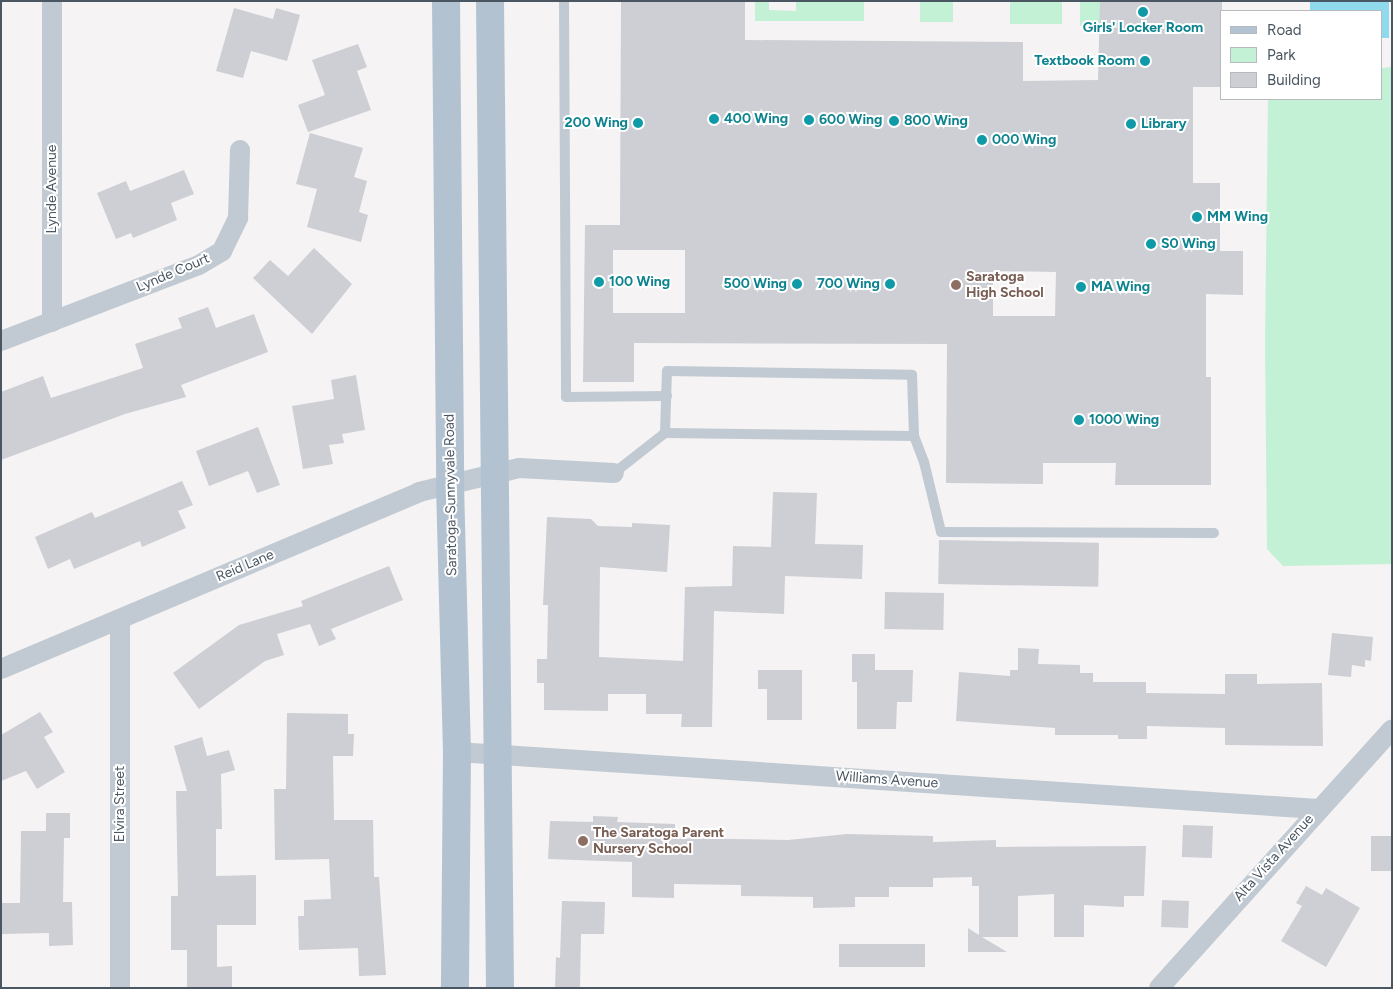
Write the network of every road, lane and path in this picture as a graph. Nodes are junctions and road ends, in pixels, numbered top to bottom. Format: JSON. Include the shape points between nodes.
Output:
{"nodes":[{"id":1,"x":52,"y":1,"type":"edge"},
{"id":2,"x":446,"y":1,"type":"edge"},
{"id":3,"x":490,"y":1,"type":"edge"},
{"id":4,"x":564,"y":1,"type":"edge"},
{"id":5,"x":240,"y":150,"type":"dead end"},
{"id":6,"x":52,"y":322,"type":"junction"},
{"id":7,"x":1,"y":341,"type":"edge"},
{"id":8,"x":667,"y":396,"type":"junction"},
{"id":9,"x":665,"y":434,"type":"junction"},
{"id":10,"x":914,"y":436,"type":"junction"},
{"id":11,"x":614,"y":472,"type":"joint"},
{"id":12,"x":493,"y":475,"type":"junction"},
{"id":13,"x":450,"y":485,"type":"junction"},
{"id":14,"x":1214,"y":533,"type":"dead end"},
{"id":15,"x":120,"y":619,"type":"junction"},
{"id":16,"x":1,"y":670,"type":"edge"},
{"id":17,"x":1392,"y":729,"type":"edge"},
{"id":18,"x":457,"y":752,"type":"junction"},
{"id":19,"x":500,"y":755,"type":"junction"},
{"id":20,"x":1318,"y":809,"type":"junction"},
{"id":21,"x":120,"y":988,"type":"edge"},
{"id":22,"x":455,"y":988,"type":"edge"},
{"id":23,"x":500,"y":988,"type":"edge"},
{"id":24,"x":1159,"y":988,"type":"edge"}],
"edges":[{"from":1,"to":6,"type":"street","name":"Lynde Avenue"},
{"from":2,"to":13,"type":"main road","name":"Saratoga-Sunnyvale Road"},
{"from":3,"to":12,"type":"main road"},
{"from":4,"to":8,"type":"lane","via":[[566,397]]},
{"from":5,"to":6,"type":"street","name":"Lynde Court","via":[[238,218],[222,251],[198,265]]},
{"from":6,"to":7,"type":"street"},
{"from":8,"to":9,"type":"lane"},
{"from":8,"to":10,"type":"lane","via":[[667,371],[912,375]]},
{"from":9,"to":10,"type":"lane"},
{"from":9,"to":11,"type":"lane"},
{"from":10,"to":14,"type":"lane","via":[[924,462],[940,532]]},
{"from":11,"to":12,"type":"street","name":"Reid Lane","via":[[528,467]]},
{"from":12,"to":13,"type":"street","name":"Reid Lane"},
{"from":12,"to":19,"type":"main road"},
{"from":13,"to":15,"type":"street","name":"Reid Lane","via":[[419,492]]},
{"from":13,"to":18,"type":"main road","name":"Saratoga-Sunnyvale Road"},
{"from":15,"to":16,"type":"street","name":"Reid Lane"},
{"from":15,"to":21,"type":"street","name":"Elvira Street"},
{"from":17,"to":20,"type":"street","name":"Alta Vista Avenue"},
{"from":18,"to":19,"type":"street","name":"Williams Avenue"},
{"from":18,"to":22,"type":"main road","name":"Saratoga-Sunnyvale Road"},
{"from":19,"to":20,"type":"street","name":"Williams Avenue"},
{"from":19,"to":23,"type":"main road"},
{"from":20,"to":24,"type":"street","name":"Alta Vista Avenue"}]}
